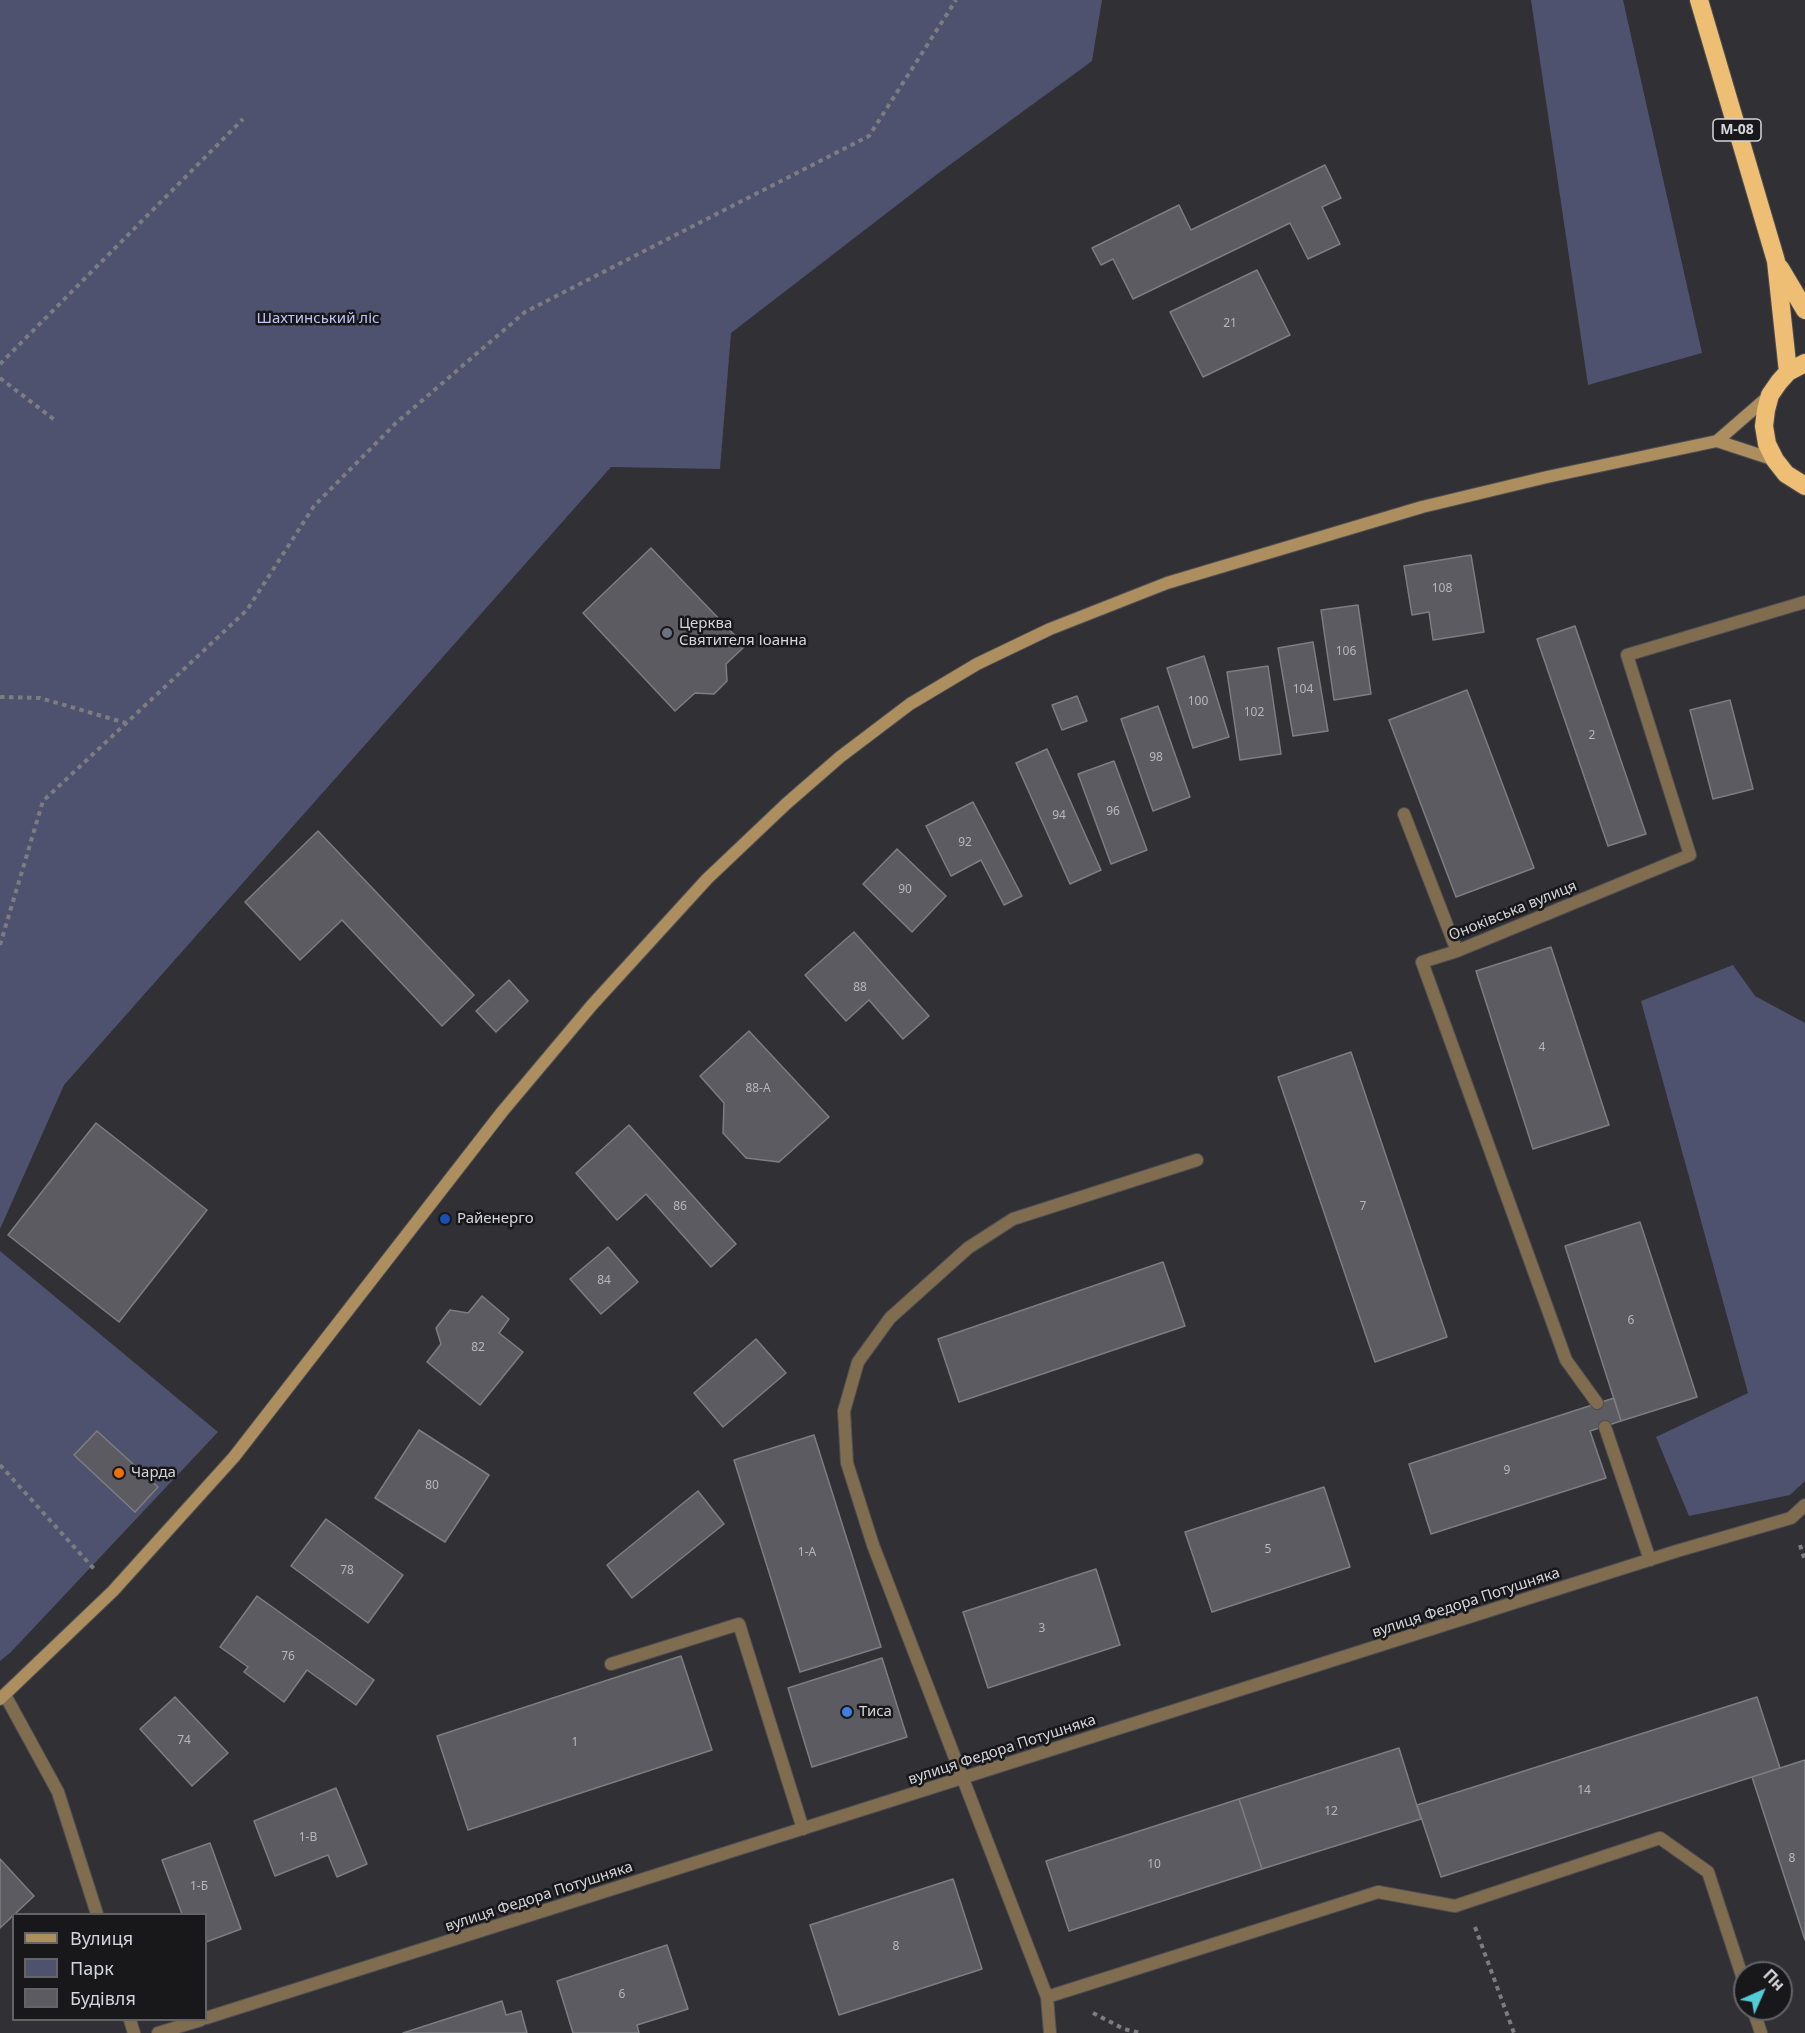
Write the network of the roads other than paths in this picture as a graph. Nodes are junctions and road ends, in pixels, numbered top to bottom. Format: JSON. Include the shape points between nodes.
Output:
{"nodes":[{"id":1,"x":1699,"y":0,"type":"edge"},
{"id":2,"x":1776,"y":261,"type":"junction"},
{"id":3,"x":1805,"y":310,"type":"edge"},
{"id":4,"x":1805,"y":363,"type":"edge"},
{"id":5,"x":1788,"y":372,"type":"junction"},
{"id":6,"x":1770,"y":395,"type":"junction"},
{"id":7,"x":1717,"y":441,"type":"junction"},
{"id":8,"x":1774,"y":460,"type":"junction"},
{"id":9,"x":1804,"y":487,"type":"edge"},
{"id":10,"x":1805,"y":602,"type":"edge"},
{"id":11,"x":1404,"y":814,"type":"dead end"},
{"id":12,"x":1457,"y":951,"type":"junction"},
{"id":13,"x":1197,"y":1160,"type":"dead end"},
{"id":14,"x":1597,"y":1403,"type":"dead end"},
{"id":15,"x":1605,"y":1427,"type":"dead end"},
{"id":16,"x":1805,"y":1506,"type":"edge"},
{"id":17,"x":1650,"y":1560,"type":"junction"},
{"id":18,"x":611,"y":1664,"type":"dead end"},
{"id":19,"x":2,"y":1697,"type":"edge"},
{"id":20,"x":962,"y":1778,"type":"junction"},
{"id":21,"x":803,"y":1829,"type":"junction"},
{"id":22,"x":97,"y":1913,"type":"edge"},
{"id":23,"x":1737,"y":1961,"type":"edge"},
{"id":24,"x":1047,"y":1997,"type":"junction"},
{"id":25,"x":207,"y":2018,"type":"edge"},
{"id":26,"x":195,"y":2021,"type":"edge"},
{"id":27,"x":158,"y":2033,"type":"edge"},
{"id":28,"x":1050,"y":2033,"type":"edge"}],
"edges":[{"from":1,"to":2,"type":"highway","number":"М-08"},
{"from":2,"to":3,"type":"highway"},
{"from":2,"to":5,"type":"highway"},
{"from":4,"to":5,"type":"highway"},
{"from":5,"to":6,"type":"highway"},
{"from":6,"to":7,"type":"street"},
{"from":6,"to":8,"type":"highway","via":[[1764,426]]},
{"from":7,"to":8,"type":"street"},
{"from":7,"to":19,"type":"street","via":[[1422,507],[1167,583],[1050,629],[977,664],[910,704],[840,757],[771,819],[708,879],[592,1005],[495,1121],[234,1457],[113,1591]]},
{"from":8,"to":9,"type":"highway"},
{"from":10,"to":12,"type":"street","name":"Оноківська вулиця","via":[[1627,655],[1690,855]]},
{"from":11,"to":12,"type":"street"},
{"from":12,"to":14,"type":"street","name":"Оноківська вулиця","via":[[1422,962],[1566,1360]]},
{"from":13,"to":20,"type":"street","via":[[1013,1219],[968,1248],[890,1318],[858,1362],[844,1411],[847,1463],[873,1545]]},
{"from":15,"to":17,"type":"street"},
{"from":16,"to":17,"type":"street","name":"вулиця Федора Потушняка","via":[[1791,1518]]},
{"from":17,"to":20,"type":"street","name":"вулиця Федора Потушняка"},
{"from":18,"to":21,"type":"street","via":[[739,1624]]},
{"from":19,"to":22,"type":"street","via":[[58,1792]]},
{"from":20,"to":21,"type":"street","name":"вулиця Федора Потушняка"},
{"from":20,"to":24,"type":"street"},
{"from":21,"to":25,"type":"street","name":"вулиця Федора Потушняка"},
{"from":23,"to":24,"type":"street","via":[[1708,1872],[1660,1838],[1455,1906],[1378,1892]]},
{"from":24,"to":28,"type":"street"},
{"from":26,"to":27,"type":"street"}]}
